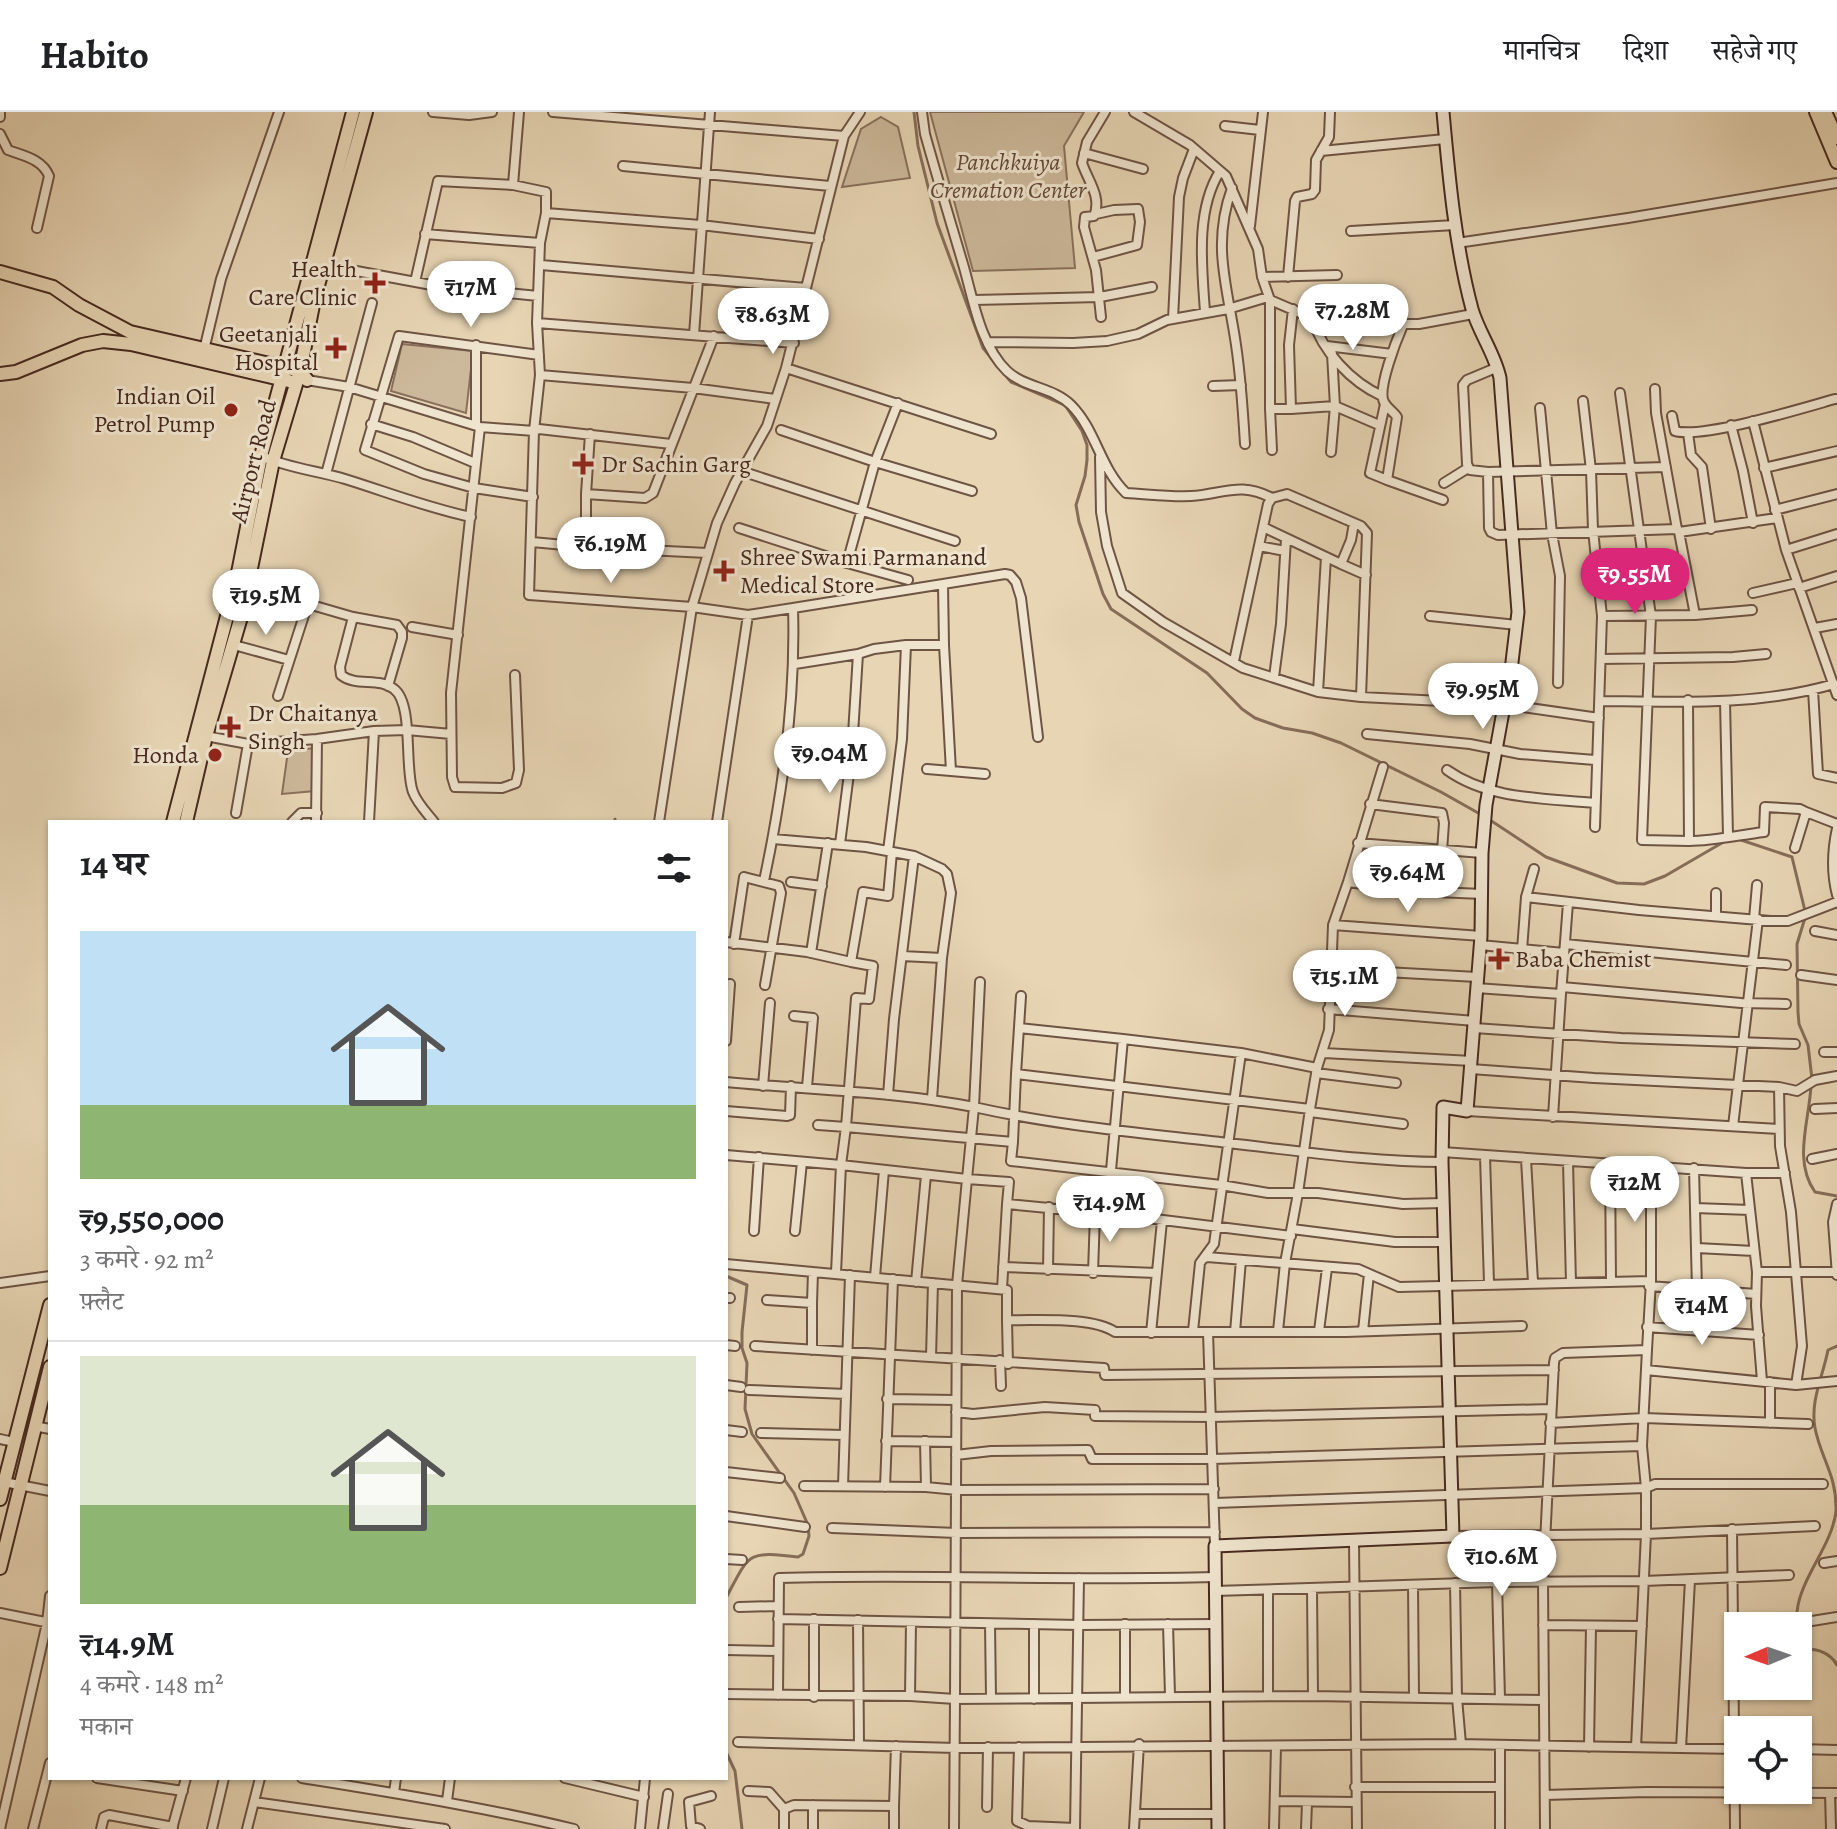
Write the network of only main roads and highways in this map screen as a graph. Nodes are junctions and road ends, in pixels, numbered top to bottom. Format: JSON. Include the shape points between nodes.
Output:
{"nodes":[{"id":1,"x":353,"y":112,"type":"edge"},
{"id":2,"x":366,"y":112,"type":"edge"},
{"id":3,"x":1816,"y":112,"type":"edge"},
{"id":4,"x":1825,"y":112,"type":"edge"},
{"id":5,"x":1837,"y":138,"type":"edge"},
{"id":6,"x":1837,"y":162,"type":"edge"},
{"id":7,"x":0,"y":272,"type":"edge"},
{"id":8,"x":0,"y":374,"type":"edge"},
{"id":9,"x":282,"y":374,"type":"junction"},
{"id":10,"x":301,"y":378,"type":"junction"},
{"id":11,"x":267,"y":458,"type":"junction"},
{"id":12,"x":174,"y":820,"type":"edge"},
{"id":13,"x":186,"y":820,"type":"edge"},
{"id":14,"x":48,"y":1313,"type":"edge"},
{"id":15,"x":48,"y":1374,"type":"edge"},
{"id":16,"x":0,"y":1499,"type":"edge"},
{"id":17,"x":0,"y":1568,"type":"edge"}],
"edges":[{"from":1,"to":9,"type":"main road","name":"Airport Road"},
{"from":2,"to":10,"type":"main road","name":"Airport Road","via":[[324,265]]},
{"from":3,"to":6,"type":"main road"},
{"from":4,"to":5,"type":"main road"},
{"from":7,"to":9,"type":"main road","via":[[53,287],[130,332]]},
{"from":8,"to":9,"type":"main road","via":[[103,341]]},
{"from":9,"to":10,"type":"main road"},
{"from":9,"to":11,"type":"main road","name":"Airport Road"},
{"from":10,"to":11,"type":"main road","name":"Airport Road"},
{"from":11,"to":12,"type":"main road","name":"Airport Road"},
{"from":11,"to":13,"type":"main road","name":"Airport Road","via":[[234,645]]},
{"from":14,"to":16,"type":"main road"},
{"from":15,"to":17,"type":"main road"}]}
